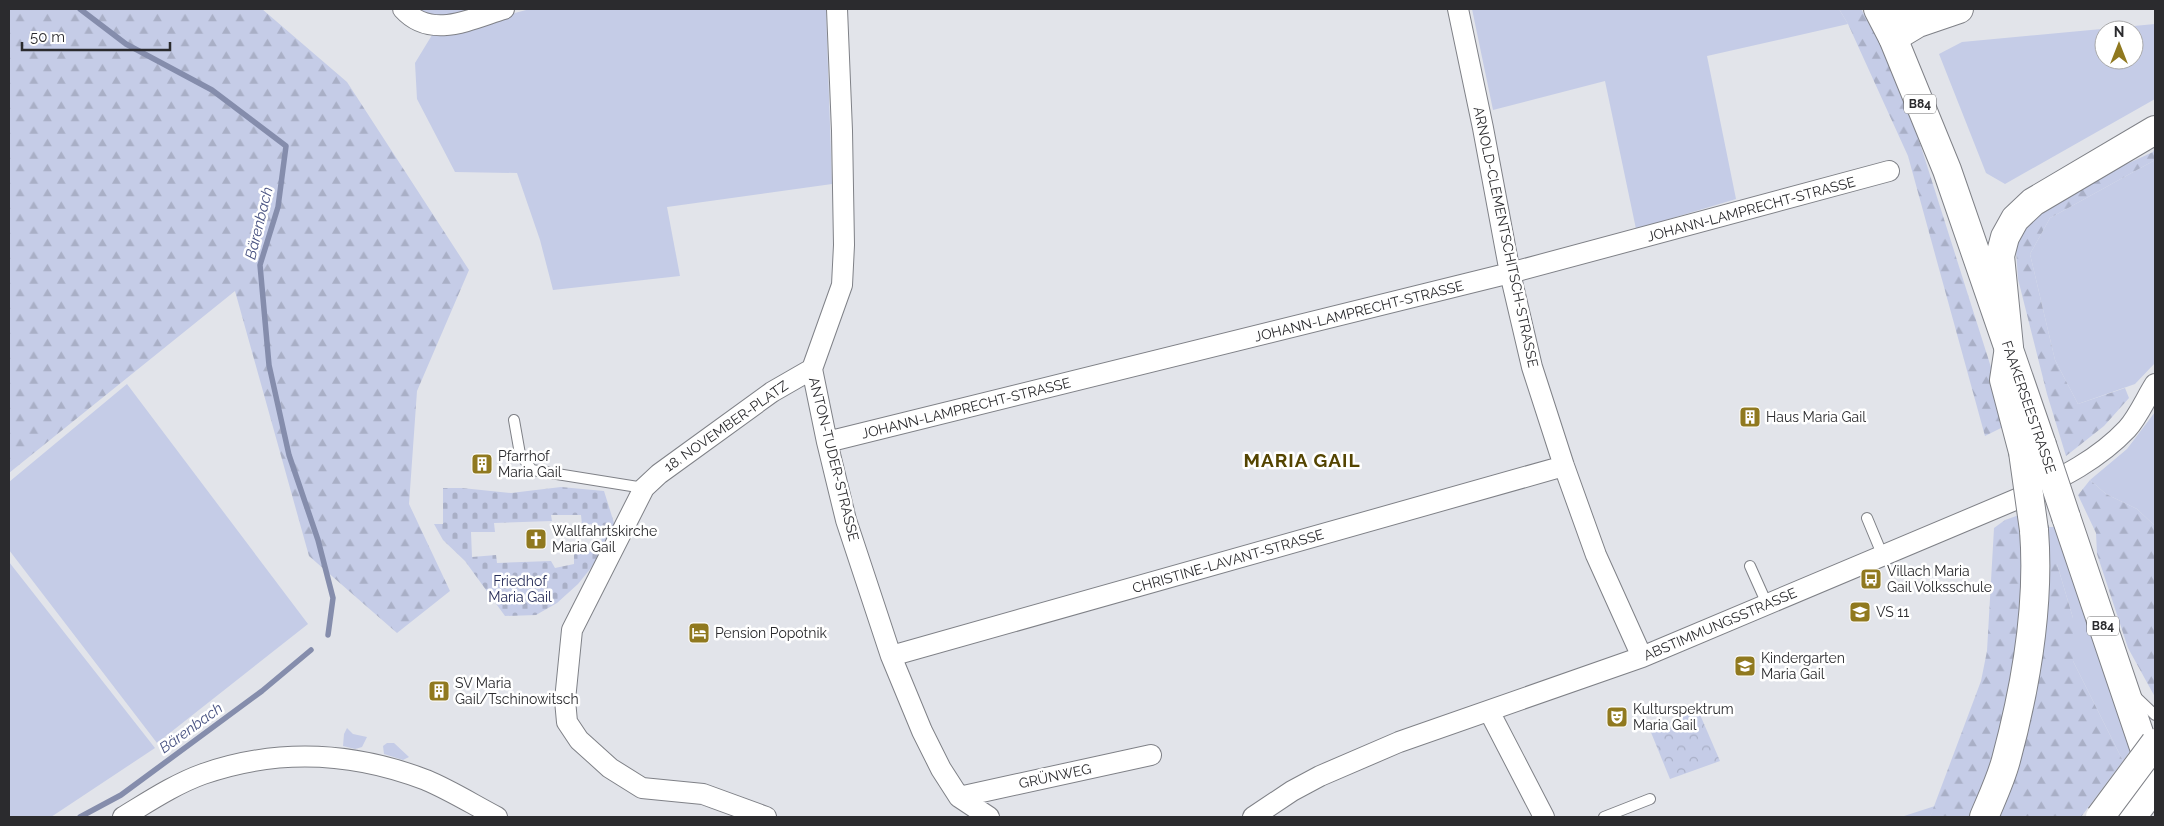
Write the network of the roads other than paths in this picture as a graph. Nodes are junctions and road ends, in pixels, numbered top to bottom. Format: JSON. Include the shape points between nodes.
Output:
{"nodes":[{"id":1,"x":403,"y":9,"type":"edge"},
{"id":2,"x":504,"y":9,"type":"edge"},
{"id":3,"x":837,"y":9,"type":"edge"},
{"id":4,"x":1458,"y":9,"type":"edge"},
{"id":5,"x":1878,"y":9,"type":"edge"},
{"id":6,"x":1900,"y":9,"type":"edge"},
{"id":7,"x":1949,"y":9,"type":"edge"},
{"id":8,"x":1959,"y":9,"type":"edge"},
{"id":9,"x":1893,"y":38,"type":"junction"},
{"id":10,"x":2155,"y":130,"type":"edge"},
{"id":11,"x":1889,"y":171,"type":"dead end"},
{"id":12,"x":1510,"y":273,"type":"junction"},
{"id":13,"x":2009,"y":348,"type":"junction"},
{"id":14,"x":812,"y":369,"type":"junction"},
{"id":15,"x":2155,"y":384,"type":"edge"},
{"id":16,"x":514,"y":420,"type":"dead end"},
{"id":17,"x":827,"y":442,"type":"junction"},
{"id":18,"x":2033,"y":449,"type":"junction"},
{"id":19,"x":1564,"y":466,"type":"junction"},
{"id":20,"x":644,"y":488,"type":"junction"},
{"id":21,"x":1867,"y":518,"type":"dead end"},
{"id":22,"x":1882,"y":554,"type":"junction"},
{"id":23,"x":1750,"y":566,"type":"dead end"},
{"id":24,"x":1767,"y":604,"type":"junction"},
{"id":25,"x":891,"y":656,"type":"junction"},
{"id":26,"x":1642,"y":657,"type":"junction"},
{"id":27,"x":2121,"y":683,"type":"junction"},
{"id":28,"x":1490,"y":711,"type":"junction"},
{"id":29,"x":2155,"y":715,"type":"edge"},
{"id":30,"x":2155,"y":743,"type":"edge"},
{"id":31,"x":1151,"y":755,"type":"dead end"},
{"id":32,"x":2155,"y":780,"type":"edge"},
{"id":33,"x":2155,"y":786,"type":"edge"},
{"id":34,"x":959,"y":797,"type":"junction"},
{"id":35,"x":1650,"y":799,"type":"dead end"},
{"id":36,"x":123,"y":817,"type":"edge"},
{"id":37,"x":497,"y":817,"type":"edge"},
{"id":38,"x":766,"y":817,"type":"edge"},
{"id":39,"x":989,"y":817,"type":"edge"},
{"id":40,"x":1253,"y":817,"type":"edge"},
{"id":41,"x":1544,"y":817,"type":"edge"},
{"id":42,"x":1604,"y":817,"type":"edge"},
{"id":43,"x":1984,"y":817,"type":"edge"},
{"id":44,"x":2100,"y":817,"type":"edge"},
{"id":45,"x":2132,"y":817,"type":"edge"}],
"edges":[{"from":1,"to":2,"type":"street","via":[[419,22],[431,26],[445,26]]},
{"from":3,"to":14,"type":"street","name":"ANTON-TUDER-STRASSE","via":[[842,131],[842,285]]},
{"from":4,"to":12,"type":"street","name":"ARNOLD-CLEMENTSCHITSCH-STRASSE"},
{"from":5,"to":9,"type":"main road","number":"B84"},
{"from":6,"to":7,"type":"main road","via":[[1912,12]]},
{"from":8,"to":9,"type":"main road","via":[[1918,23]]},
{"from":9,"to":13,"type":"main road","name":"FAAKERSEESTRASSE","number":"B84","via":[[1947,170]]},
{"from":10,"to":13,"type":"main road","via":[[2033,202],[2015,219],[2005,237],[2000,256]]},
{"from":11,"to":12,"type":"street","name":"JOHANN-LAMPRECHT-STRASSE"},
{"from":12,"to":17,"type":"street","name":"JOHANN-LAMPRECHT-STRASSE"},
{"from":12,"to":19,"type":"street","name":"ARNOLD-CLEMENTSCHITSCH-STRASSE","via":[[1532,367]]},
{"from":13,"to":18,"type":"main road","via":[[2004,380]]},
{"from":14,"to":17,"type":"street","name":"ANTON-TUDER-STRASSE"},
{"from":14,"to":20,"type":"street","name":"18. NOVEMBER-PLATZ","via":[[772,392]]},
{"from":15,"to":22,"type":"street","name":"ABSTIMMUNGSSTRASSE","via":[[2128,428],[2098,455],[2017,499]]},
{"from":16,"to":20,"type":"lane","via":[[520,454],[532,470]]},
{"from":17,"to":25,"type":"street","name":"ANTON-TUDER-STRASSE","via":[[846,520]]},
{"from":18,"to":27,"type":"main road","name":"FAAKERSEESTRASSE","number":"B84","bridge":true,"via":[[2066,517]]},
{"from":18,"to":43,"type":"main road","bridge":true,"via":[[2037,562],[2028,664],[2006,762]]},
{"from":19,"to":25,"type":"street","name":"CHRISTINE-LAVANT-STRASSE"},
{"from":19,"to":26,"type":"street","name":"ARNOLD-CLEMENTSCHITSCH-STRASSE","via":[[1596,555]]},
{"from":20,"to":38,"type":"street","name":"18. NOVEMBER-PLATZ","via":[[572,630],[566,722],[579,740],[610,768],[642,788],[704,794]]},
{"from":21,"to":22,"type":"lane"},
{"from":22,"to":24,"type":"street","name":"ABSTIMMUNGSSTRASSE"},
{"from":23,"to":24,"type":"lane"},
{"from":24,"to":26,"type":"street","name":"ABSTIMMUNGSSTRASSE"},
{"from":25,"to":34,"type":"street","name":"ANTON-TUDER-STRASSE","via":[[922,731]]},
{"from":26,"to":28,"type":"street","name":"ABSTIMMUNGSSTRASSE"},
{"from":27,"to":29,"type":"lane"},
{"from":27,"to":32,"type":"main road","name":"FAAKERSEESTRASSE","number":"B84"},
{"from":28,"to":40,"type":"street","name":"ABSTIMMUNGSSTRASSE","via":[[1399,742],[1320,776]]},
{"from":28,"to":41,"type":"street"},
{"from":30,"to":44,"type":"main road","bridge":true},
{"from":31,"to":34,"type":"street","name":"GRÜNWEG"},
{"from":33,"to":45,"type":"main road"},
{"from":34,"to":39,"type":"street","name":"ANTON-TUDER-STRASSE"},
{"from":35,"to":42,"type":"lane"},
{"from":36,"to":37,"type":"street","via":[[202,774],[302,755],[372,763],[427,780]]}]}
